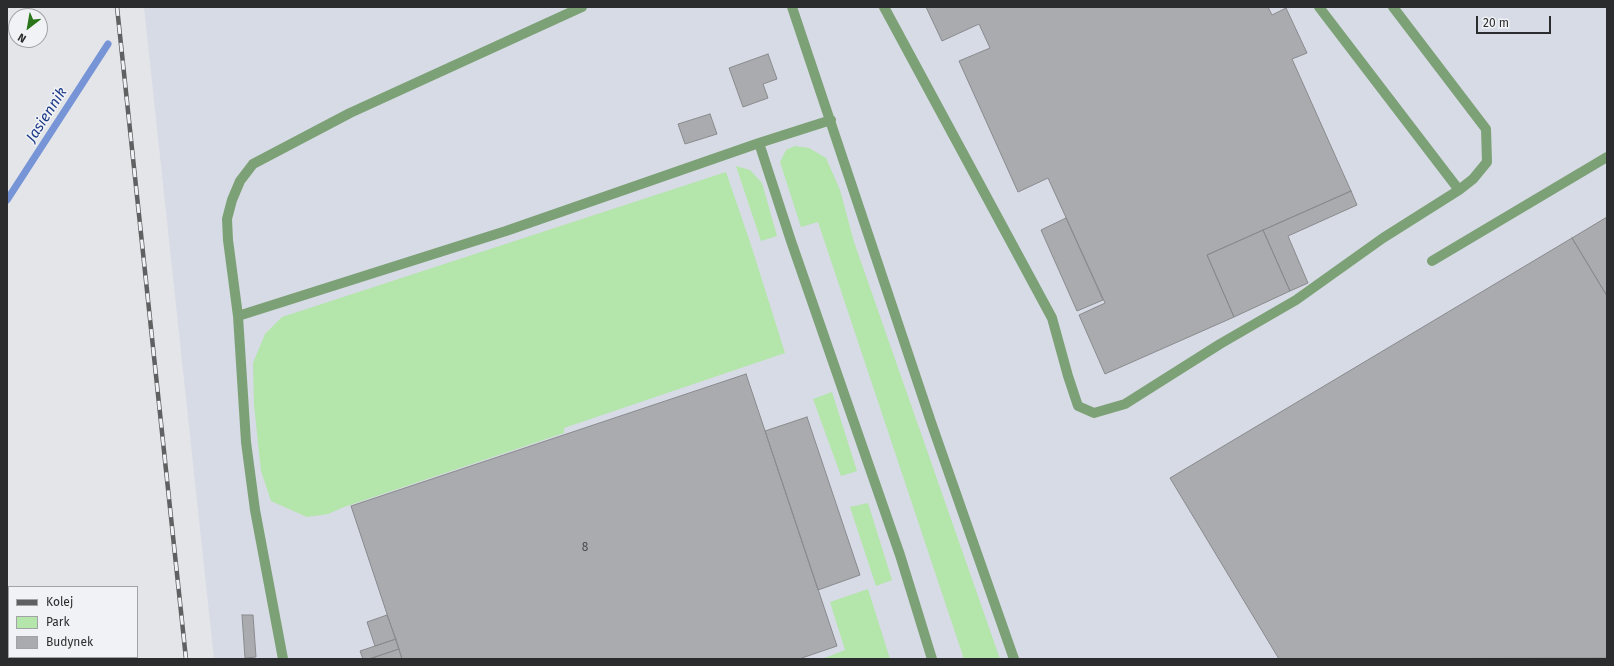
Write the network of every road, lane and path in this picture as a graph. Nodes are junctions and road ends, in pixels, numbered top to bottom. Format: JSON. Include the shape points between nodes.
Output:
{"nodes":[{"id":1,"x":582,"y":7,"type":"edge"},
{"id":2,"x":792,"y":7,"type":"edge"},
{"id":3,"x":884,"y":7,"type":"edge"},
{"id":4,"x":1318,"y":7,"type":"edge"},
{"id":5,"x":1393,"y":7,"type":"edge"},
{"id":6,"x":831,"y":120,"type":"junction"},
{"id":7,"x":759,"y":143,"type":"junction"},
{"id":8,"x":1607,"y":157,"type":"edge"},
{"id":9,"x":1459,"y":190,"type":"junction"},
{"id":10,"x":1432,"y":261,"type":"dead end"},
{"id":11,"x":238,"y":316,"type":"junction"},
{"id":12,"x":283,"y":659,"type":"edge"},
{"id":13,"x":932,"y":659,"type":"edge"},
{"id":14,"x":1014,"y":659,"type":"edge"}],
"edges":[{"from":1,"to":11,"type":"lane","via":[[350,114],[253,164],[240,181],[227,219]]},
{"from":2,"to":6,"type":"lane"},
{"from":3,"to":9,"type":"lane","via":[[1052,318],[1078,406],[1094,414],[1125,404],[1296,300],[1383,238]]},
{"from":4,"to":9,"type":"lane"},
{"from":5,"to":9,"type":"lane","via":[[1486,129],[1487,162],[1473,179]]},
{"from":6,"to":7,"type":"lane"},
{"from":6,"to":14,"type":"lane","via":[[929,418]]},
{"from":7,"to":11,"type":"lane","via":[[506,231]]},
{"from":7,"to":13,"type":"lane","via":[[897,548]]},
{"from":8,"to":10,"type":"lane"},
{"from":11,"to":12,"type":"lane","via":[[246,442],[254,510]]}]}
